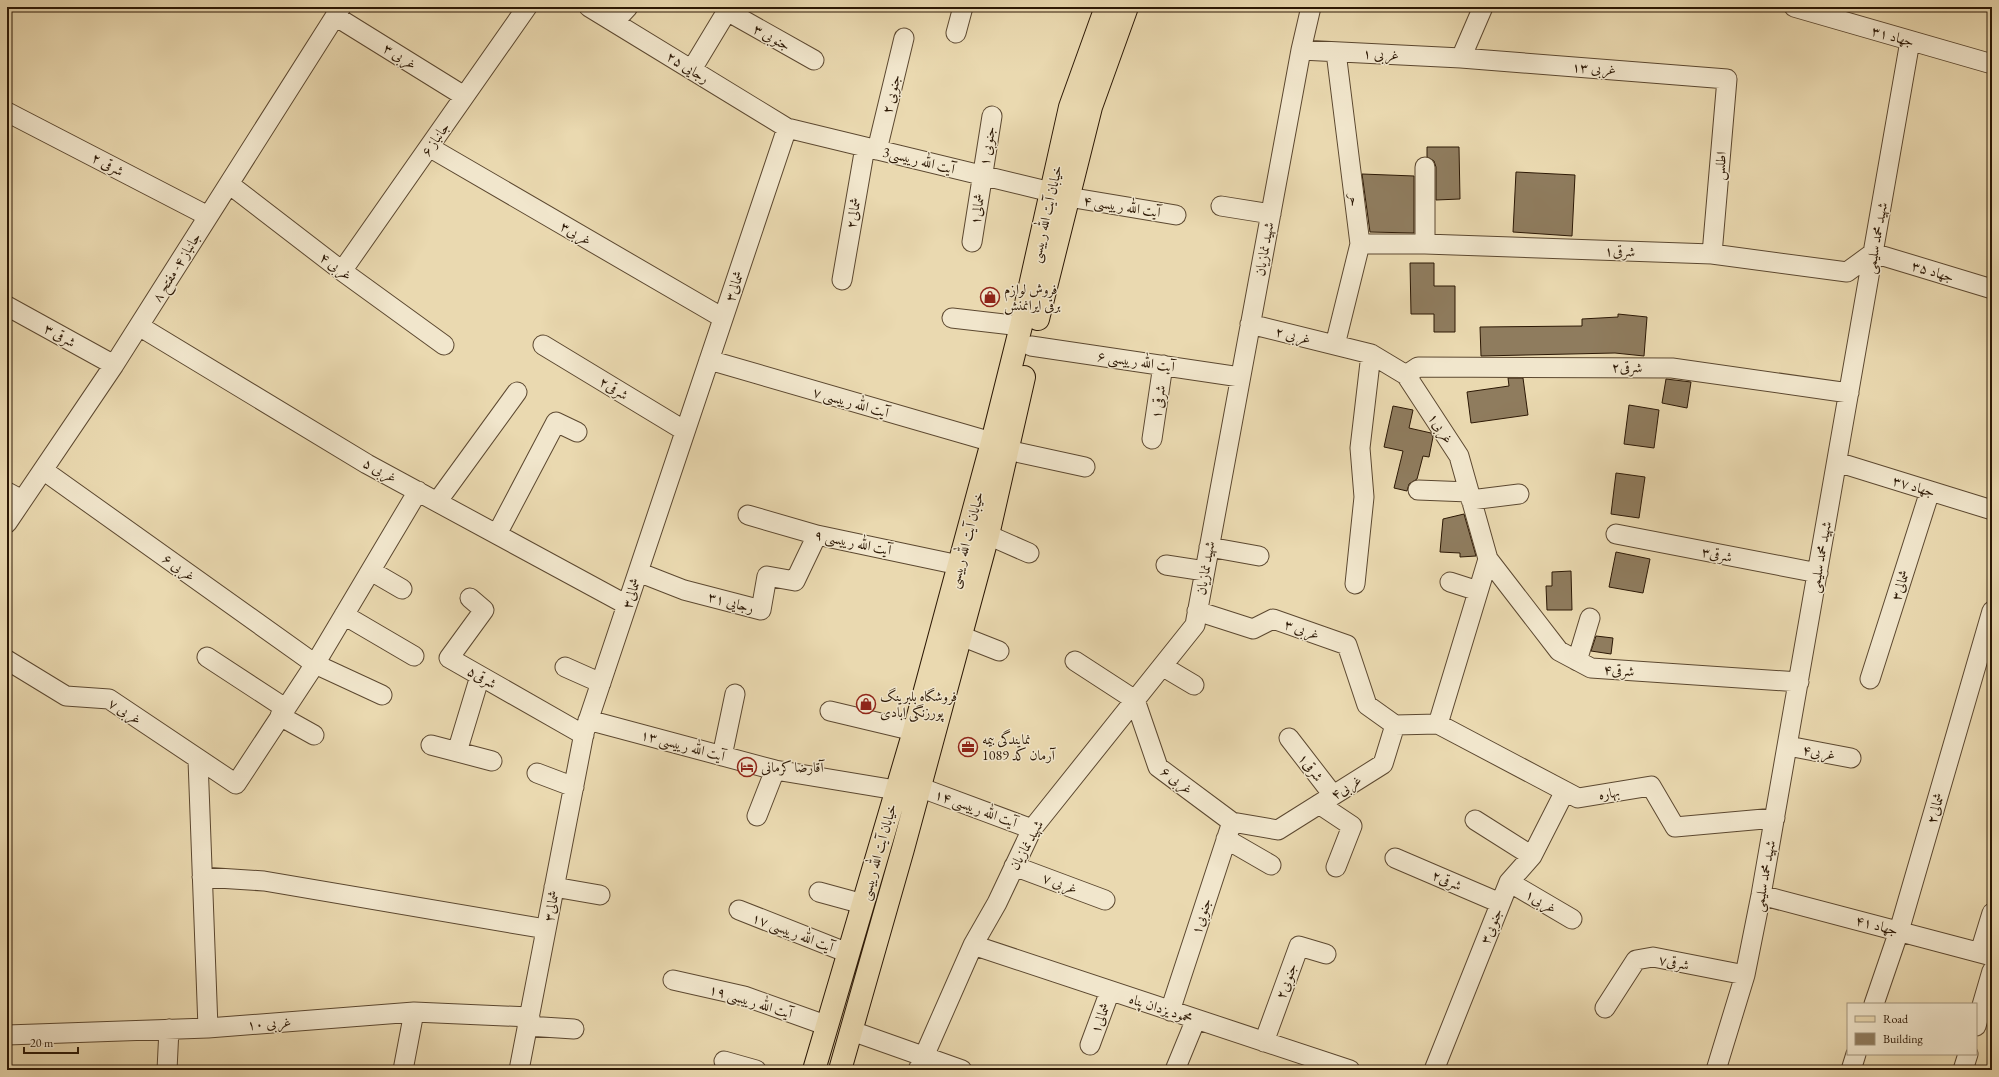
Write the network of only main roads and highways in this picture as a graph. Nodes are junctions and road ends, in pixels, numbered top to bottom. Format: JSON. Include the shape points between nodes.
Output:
{"nodes":[{"id":1,"x":1106,"y":7,"type":"edge"},
{"id":2,"x":1127,"y":7,"type":"edge"},
{"id":3,"x":1059,"y":195,"type":"junction"},
{"id":4,"x":1000,"y":446,"type":"junction"},
{"id":5,"x":863,"y":904,"type":"junction"},
{"id":6,"x":886,"y":912,"type":"junction"},
{"id":7,"x":814,"y":1070,"type":"edge"},
{"id":8,"x":840,"y":1070,"type":"edge"}],
"edges":[{"from":1,"to":3,"type":"main road","name":"خیابان آیت الله رییسی","via":[[1070,107]]},
{"from":2,"to":3,"type":"main road","name":"خیابان آیت الله رییسی"},
{"from":3,"to":4,"type":"main road","name":"خیابان آیت الله رییسی","via":[[1021,326]]},
{"from":3,"to":4,"type":"main road","name":"خیابان آیت الله رییسی","via":[[1031,346]]},
{"from":4,"to":5,"type":"main road","name":"خیابان آیت الله رییسی","via":[[959,565]]},
{"from":4,"to":6,"type":"main road","name":"خیابان آیت الله رییسی","via":[[988,535]]},
{"from":5,"to":6,"type":"main road"},
{"from":5,"to":7,"type":"main road","name":"خیابان آیت الله رییسی"},
{"from":6,"to":8,"type":"main road","name":"خیابان آیت الله رییسی"}]}
